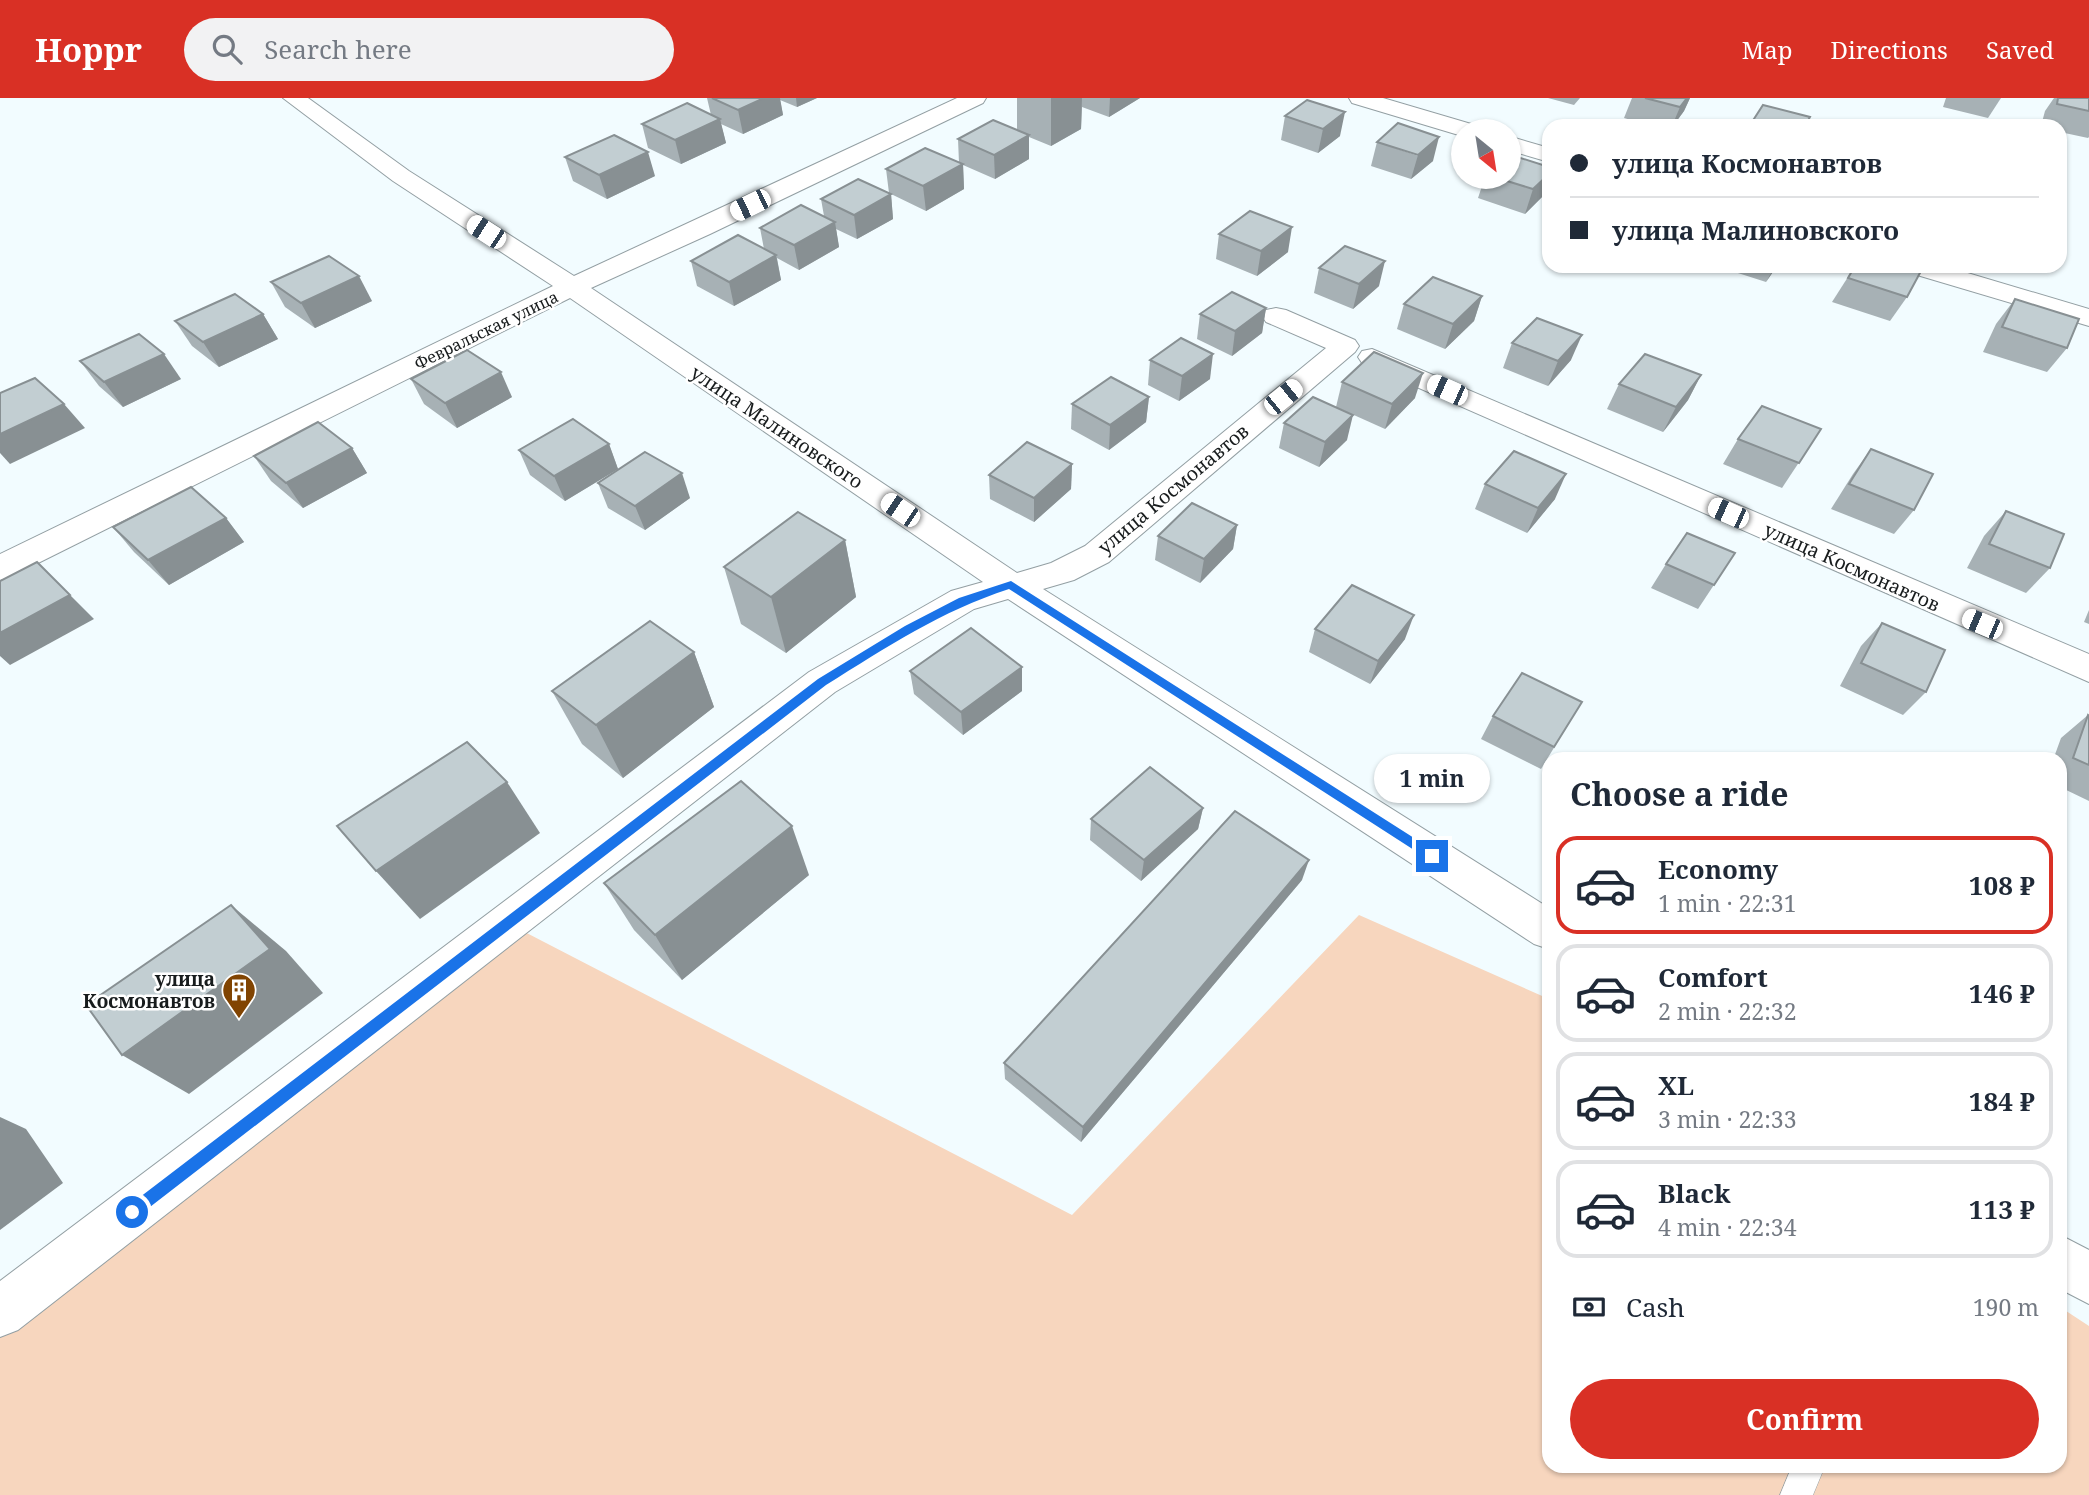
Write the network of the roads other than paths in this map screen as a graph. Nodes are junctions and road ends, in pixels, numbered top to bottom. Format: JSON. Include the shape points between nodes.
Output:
{"nodes":[{"id":1,"x":975,"y":98,"type":"edge"},
{"id":2,"x":1360,"y":98,"type":"edge"},
{"id":3,"x":300,"y":99,"type":"edge"},
{"id":4,"x":1451,"y":125,"type":"edge"},
{"id":5,"x":1521,"y":147,"type":"edge"},
{"id":6,"x":1542,"y":153,"type":"edge"},
{"id":7,"x":1939,"y":273,"type":"edge"},
{"id":8,"x":572,"y":287,"type":"junction"},
{"id":9,"x":1276,"y":316,"type":"dead end"},
{"id":10,"x":2089,"y":318,"type":"edge"},
{"id":11,"x":1345,"y":346,"type":"junction"},
{"id":12,"x":0,"y":568,"type":"edge"},
{"id":13,"x":1011,"y":584,"type":"junction"},
{"id":14,"x":2089,"y":669,"type":"edge"},
{"id":15,"x":1542,"y":926,"type":"edge"},
{"id":16,"x":2067,"y":1265,"type":"edge"},
{"id":17,"x":2089,"y":1279,"type":"edge"},
{"id":18,"x":0,"y":1312,"type":"edge"},
{"id":19,"x":1806,"y":1473,"type":"edge"},
{"id":20,"x":1796,"y":1495,"type":"edge"}],
"edges":[{"from":1,"to":8,"type":"street","name":"Февральская улица"},
{"from":2,"to":4,"type":"street"},
{"from":3,"to":8,"type":"street","name":"улица Малиновского","via":[[401,176]]},
{"from":5,"to":6,"type":"street"},
{"from":7,"to":10,"type":"street"},
{"from":8,"to":12,"type":"street","name":"Февральская улица"},
{"from":8,"to":13,"type":"street","name":"улица Малиновского"},
{"from":9,"to":11,"type":"street","name":"улица Космонавтов"},
{"from":11,"to":13,"type":"street","name":"улица Космонавтов","via":[[1097,555],[1062,572]]},
{"from":11,"to":14,"type":"street","name":"улица Космонавтов"},
{"from":13,"to":15,"type":"street","name":"улица Малиновского"},
{"from":13,"to":18,"type":"street","name":"улица Космонавтов","via":[[963,600],[822,682]]},
{"from":16,"to":17,"type":"street"},
{"from":19,"to":20,"type":"lane"}]}
